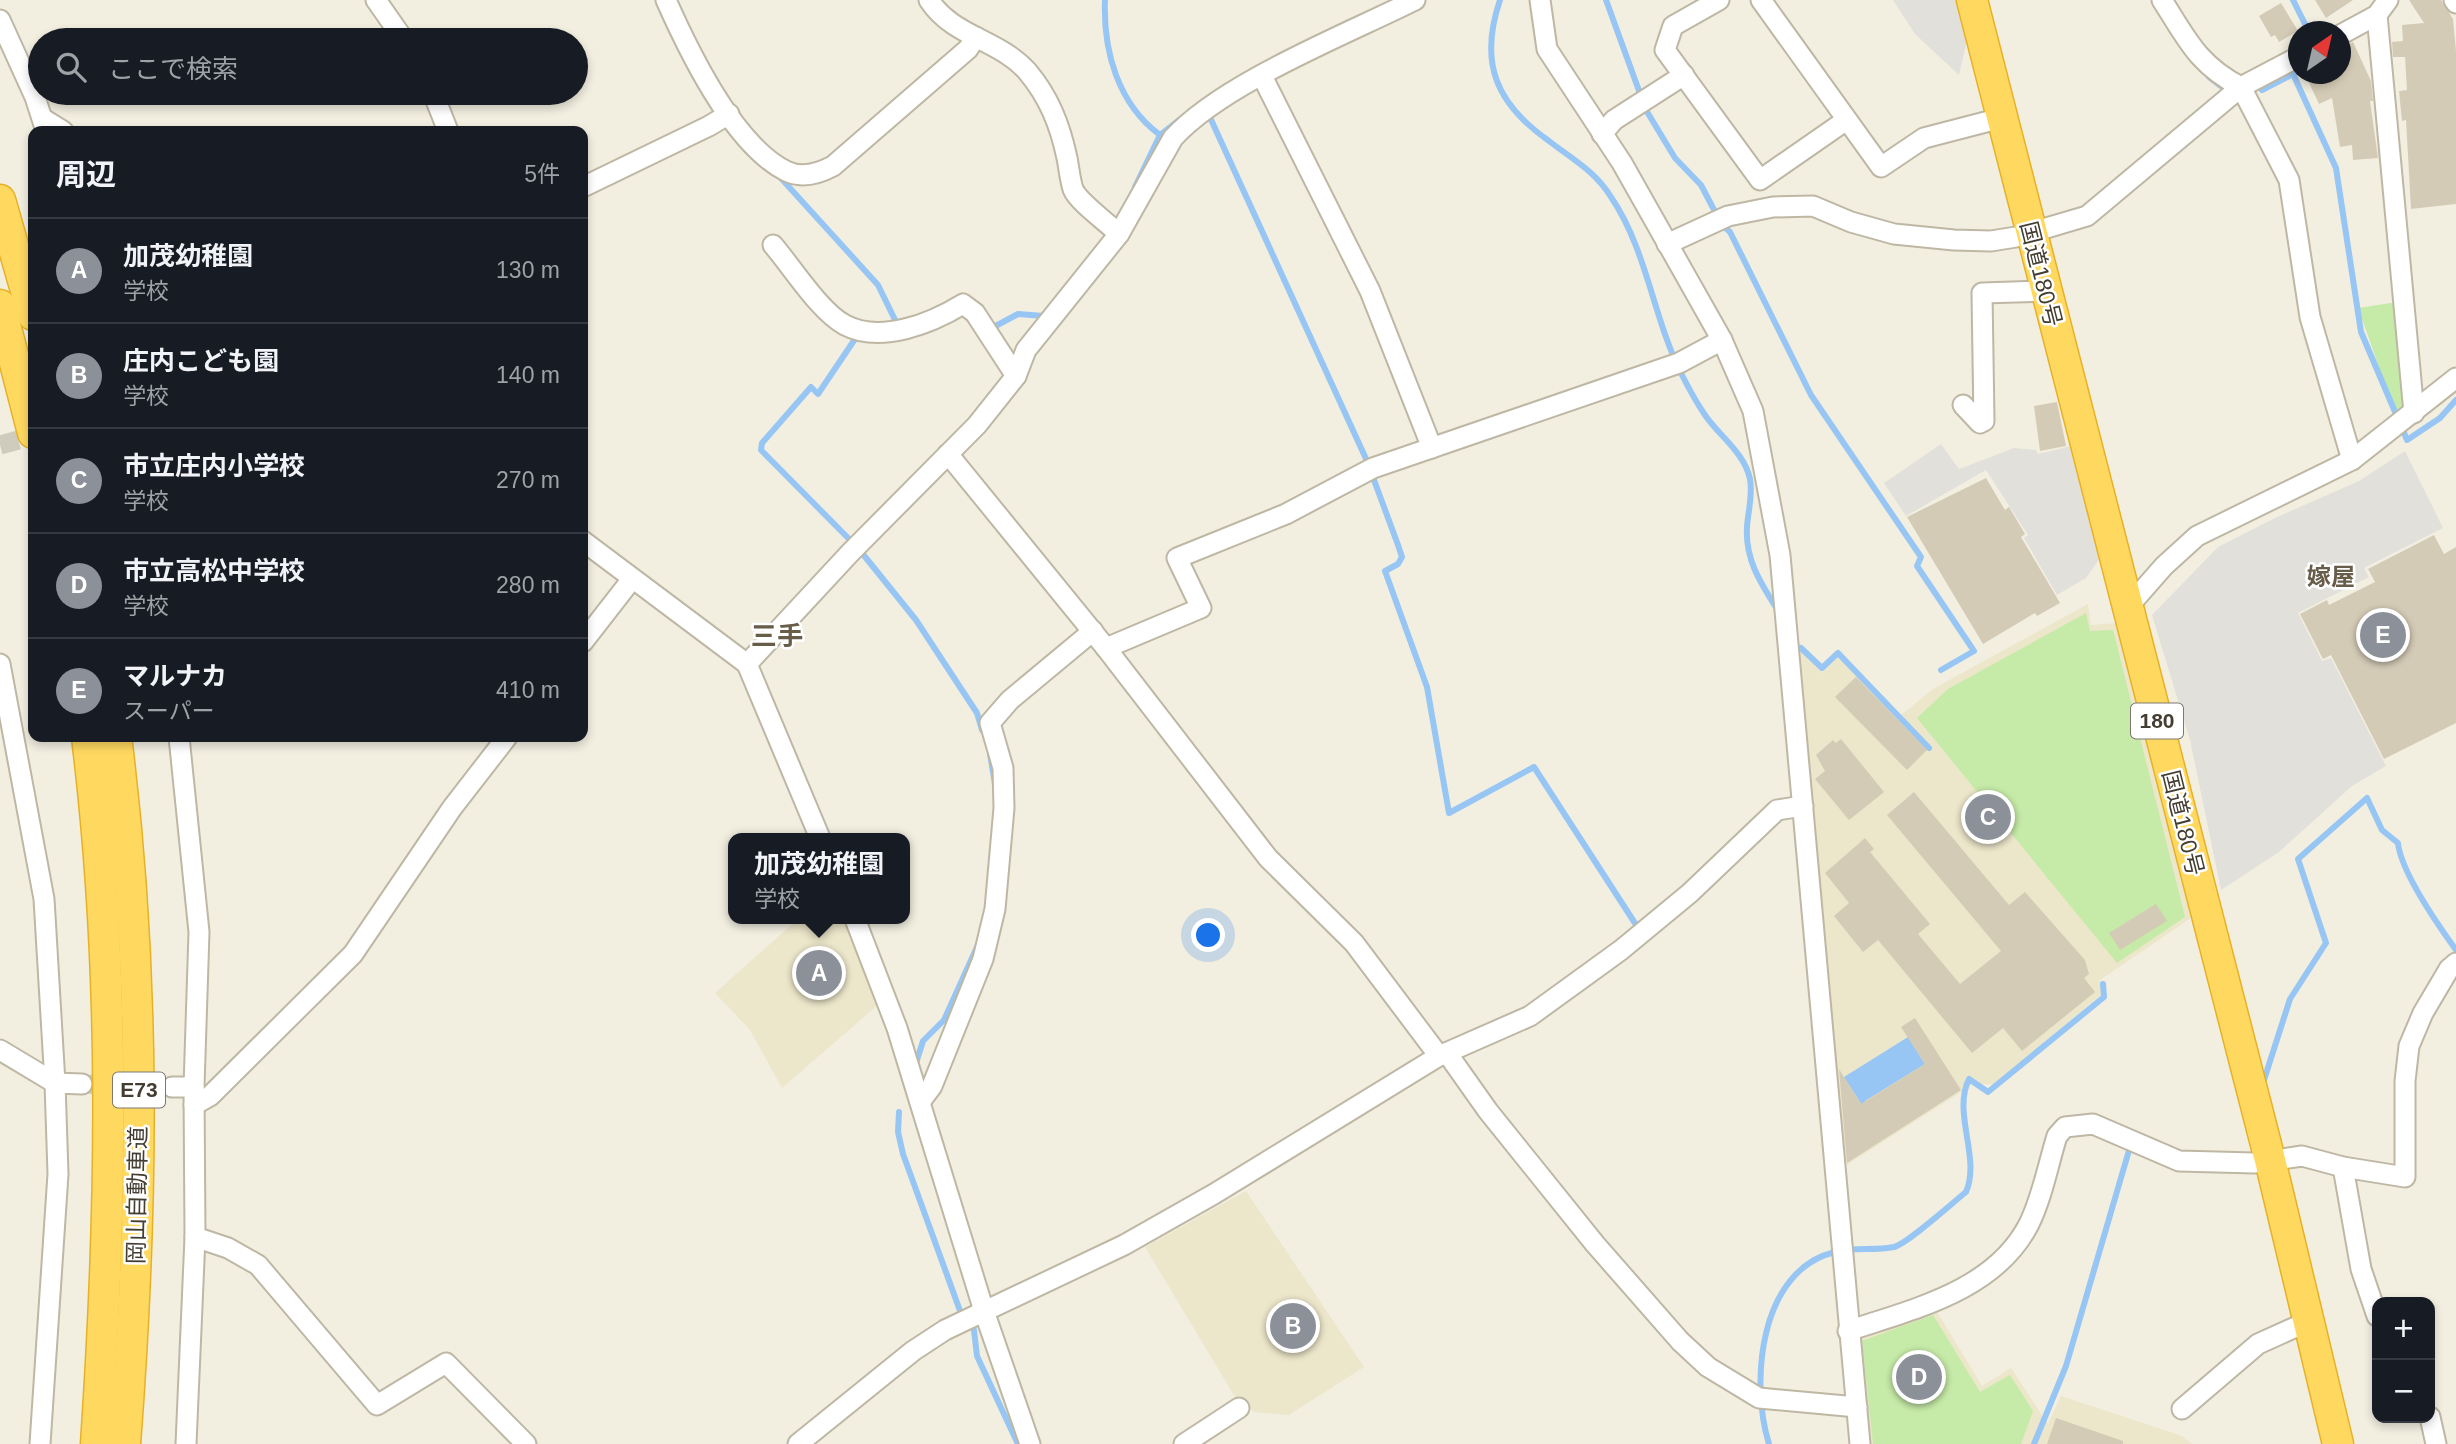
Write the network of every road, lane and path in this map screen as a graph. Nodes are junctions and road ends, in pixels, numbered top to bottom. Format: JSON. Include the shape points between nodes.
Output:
{"nodes":[{"id":1,"x":376,"y":0,"type":"edge"},
{"id":2,"x":666,"y":0,"type":"edge"},
{"id":3,"x":929,"y":0,"type":"edge"},
{"id":4,"x":1415,"y":0,"type":"edge"},
{"id":5,"x":1540,"y":0,"type":"edge"},
{"id":6,"x":1720,"y":0,"type":"edge"},
{"id":7,"x":1761,"y":0,"type":"edge"},
{"id":8,"x":1972,"y":0,"type":"edge"},
{"id":9,"x":2162,"y":0,"type":"edge"},
{"id":10,"x":2382,"y":8,"type":"edge"},
{"id":11,"x":0,"y":20,"type":"edge"},
{"id":12,"x":2351,"y":27,"type":"edge"},
{"id":13,"x":396,"y":28,"type":"edge"},
{"id":14,"x":976,"y":37,"type":"junction"},
{"id":15,"x":2288,"y":62,"type":"edge"},
{"id":16,"x":1684,"y":75,"type":"junction"},
{"id":17,"x":1262,"y":76,"type":"junction"},
{"id":18,"x":28,"y":87,"type":"edge"},
{"id":19,"x":2241,"y":87,"type":"junction"},
{"id":20,"x":36,"y":105,"type":"edge"},
{"id":21,"x":438,"y":105,"type":"edge"},
{"id":22,"x":724,"y":117,"type":"junction"},
{"id":23,"x":2001,"y":118,"type":"junction"},
{"id":24,"x":1845,"y":121,"type":"junction"},
{"id":25,"x":44,"y":125,"type":"edge"},
{"id":26,"x":446,"y":126,"type":"edge"},
{"id":27,"x":1602,"y":134,"type":"junction"},
{"id":28,"x":588,"y":185,"type":"edge"},
{"id":29,"x":0,"y":200,"type":"edge"},
{"id":30,"x":1116,"y":231,"type":"junction"},
{"id":31,"x":2031,"y":233,"type":"junction"},
{"id":32,"x":1667,"y":244,"type":"junction"},
{"id":33,"x":773,"y":245,"type":"dead end"},
{"id":34,"x":2046,"y":291,"type":"junction"},
{"id":35,"x":28,"y":298,"type":"edge"},
{"id":36,"x":0,"y":305,"type":"edge"},
{"id":37,"x":1722,"y":340,"type":"junction"},
{"id":38,"x":1016,"y":376,"type":"junction"},
{"id":39,"x":2456,"y":377,"type":"edge"},
{"id":40,"x":1963,"y":405,"type":"dead end"},
{"id":41,"x":28,"y":414,"type":"edge"},
{"id":42,"x":2404,"y":421,"type":"junction"},
{"id":43,"x":1432,"y":448,"type":"junction"},
{"id":44,"x":948,"y":454,"type":"junction"},
{"id":45,"x":2352,"y":460,"type":"junction"},
{"id":46,"x":588,"y":545,"type":"edge"},
{"id":47,"x":632,"y":579,"type":"junction"},
{"id":48,"x":2128,"y":607,"type":"junction"},
{"id":49,"x":1093,"y":631,"type":"junction"},
{"id":50,"x":588,"y":636,"type":"edge"},
{"id":51,"x":1106,"y":648,"type":"junction"},
{"id":52,"x":0,"y":664,"type":"edge"},
{"id":53,"x":747,"y":664,"type":"junction"},
{"id":54,"x":87,"y":742,"type":"edge"},
{"id":55,"x":117,"y":742,"type":"edge"},
{"id":56,"x":180,"y":742,"type":"edge"},
{"id":57,"x":503,"y":742,"type":"edge"},
{"id":58,"x":1803,"y":806,"type":"junction"},
{"id":59,"x":818,"y":833,"type":"edge"},
{"id":60,"x":857,"y":924,"type":"edge"},
{"id":61,"x":2456,"y":963,"type":"edge"},
{"id":62,"x":0,"y":1050,"type":"edge"},
{"id":63,"x":1447,"y":1057,"type":"junction"},
{"id":64,"x":55,"y":1083,"type":"junction"},
{"id":65,"x":82,"y":1084,"type":"tunnel mouth"},
{"id":66,"x":172,"y":1087,"type":"tunnel mouth"},
{"id":67,"x":194,"y":1096,"type":"junction"},
{"id":68,"x":920,"y":1102,"type":"junction"},
{"id":69,"x":2270,"y":1160,"type":"junction"},
{"id":70,"x":2343,"y":1167,"type":"junction"},
{"id":71,"x":195,"y":1237,"type":"junction"},
{"id":72,"x":2372,"y":1301,"type":"edge"},
{"id":73,"x":971,"y":1318,"type":"junction"},
{"id":74,"x":2309,"y":1321,"type":"junction"},
{"id":75,"x":1848,"y":1331,"type":"junction"},
{"id":76,"x":1239,"y":1408,"type":"dead end"},
{"id":77,"x":1857,"y":1408,"type":"junction"},
{"id":78,"x":2182,"y":1409,"type":"dead end"},
{"id":79,"x":2431,"y":1423,"type":"edge"},
{"id":80,"x":40,"y":1444,"type":"edge"},
{"id":81,"x":96,"y":1444,"type":"edge"},
{"id":82,"x":125,"y":1444,"type":"edge"},
{"id":83,"x":186,"y":1444,"type":"edge"},
{"id":84,"x":526,"y":1444,"type":"edge"},
{"id":85,"x":798,"y":1444,"type":"edge"},
{"id":86,"x":1030,"y":1444,"type":"edge"},
{"id":87,"x":1184,"y":1444,"type":"edge"},
{"id":88,"x":1860,"y":1444,"type":"edge"},
{"id":89,"x":2338,"y":1444,"type":"edge"},
{"id":90,"x":2436,"y":1444,"type":"edge"}],
"edges":[{"from":1,"to":13,"type":"street"},
{"from":2,"to":22,"type":"street"},
{"from":3,"to":14,"type":"street","via":[[944,19]]},
{"from":4,"to":17,"type":"street"},
{"from":5,"to":27,"type":"street","via":[[1547,49]]},
{"from":6,"to":16,"type":"street","via":[[1673,26],[1665,50]]},
{"from":7,"to":24,"type":"street"},
{"from":8,"to":23,"type":"highway","name":"国道180号","number":"180"},
{"from":9,"to":19,"type":"street","via":[[2215,74]]},
{"from":10,"to":12,"type":"street"},
{"from":10,"to":42,"type":"street"},
{"from":11,"to":18,"type":"street"},
{"from":14,"to":22,"type":"street","via":[[841,160],[814,174],[796,174],[776,164]]},
{"from":14,"to":30,"type":"street","via":[[1002,50],[1045,94],[1063,138],[1074,192]]},
{"from":15,"to":19,"type":"street"},
{"from":16,"to":24,"type":"street","via":[[1760,180]]},
{"from":16,"to":27,"type":"street","via":[[1614,120]]},
{"from":17,"to":30,"type":"street","via":[[1206,109],[1173,138]]},
{"from":17,"to":43,"type":"street","via":[[1370,290]]},
{"from":19,"to":31,"type":"street","via":[[2087,216]]},
{"from":19,"to":45,"type":"street","via":[[2289,180],[2310,317]]},
{"from":20,"to":25,"type":"street"},
{"from":21,"to":26,"type":"street"},
{"from":22,"to":28,"type":"street"},
{"from":23,"to":24,"type":"street","via":[[1924,138],[1881,167]]},
{"from":23,"to":31,"type":"highway","name":"国道180号","number":"180"},
{"from":27,"to":32,"type":"street"},
{"from":29,"to":35,"type":"highway"},
{"from":30,"to":38,"type":"street","via":[[1026,350]]},
{"from":31,"to":32,"type":"street","via":[[1991,241],[1894,234],[1813,206],[1773,207],[1719,220]]},
{"from":31,"to":34,"type":"highway","name":"国道180号","number":"180"},
{"from":32,"to":37,"type":"street"},
{"from":33,"to":38,"type":"street","via":[[844,325],[865,332],[899,329],[940,317],[963,304],[975,313]]},
{"from":34,"to":40,"type":"street","via":[[1982,293],[1984,421],[1980,423]]},
{"from":34,"to":48,"type":"highway","name":"国道180号","number":"180"},
{"from":36,"to":41,"type":"highway"},
{"from":37,"to":43,"type":"street","via":[[1677,363]]},
{"from":37,"to":58,"type":"street","via":[[1753,411],[1768,482],[1780,555]]},
{"from":38,"to":44,"type":"street"},
{"from":39,"to":42,"type":"street"},
{"from":42,"to":45,"type":"street"},
{"from":43,"to":51,"type":"street","via":[[1371,469],[1286,514],[1177,558],[1201,608]]},
{"from":44,"to":49,"type":"street"},
{"from":44,"to":53,"type":"street"},
{"from":45,"to":48,"type":"street","via":[[2197,536]]},
{"from":46,"to":47,"type":"street"},
{"from":47,"to":50,"type":"street"},
{"from":47,"to":53,"type":"street"},
{"from":48,"to":69,"type":"highway","name":"国道180号","number":"180"},
{"from":49,"to":51,"type":"street"},
{"from":49,"to":68,"type":"street","via":[[1018,692],[990,723],[1003,768],[995,909],[983,960],[932,1086]]},
{"from":51,"to":63,"type":"street","via":[[1268,858],[1354,943]]},
{"from":52,"to":64,"type":"street","via":[[44,899]]},
{"from":53,"to":59,"type":"street"},
{"from":54,"to":81,"type":"highway","name":"岡山自動車道","number":"E73","via":[[109,1021],[107,1249]]},
{"from":55,"to":82,"type":"highway","name":"岡山自動車道","number":"E73","via":[[135,920],[139,1026],[136,1255]]},
{"from":56,"to":67,"type":"street","via":[[199,932]]},
{"from":57,"to":67,"type":"street","via":[[452,807],[353,954],[210,1096]]},
{"from":58,"to":63,"type":"street","via":[[1777,810],[1690,893],[1530,1016]]},
{"from":58,"to":75,"type":"street"},
{"from":60,"to":68,"type":"street"},
{"from":61,"to":70,"type":"street","via":[[2423,1013],[2409,1046],[2405,1177]]},
{"from":62,"to":64,"type":"street"},
{"from":63,"to":73,"type":"street","via":[[1124,1245]]},
{"from":63,"to":77,"type":"street","via":[[1595,1244],[1680,1341],[1723,1380],[1761,1399]]},
{"from":64,"to":65,"type":"street"},
{"from":64,"to":80,"type":"street","via":[[58,1174]]},
{"from":66,"to":67,"type":"street"},
{"from":67,"to":71,"type":"street"},
{"from":68,"to":73,"type":"street"},
{"from":69,"to":70,"type":"street","via":[[2302,1156]]},
{"from":69,"to":74,"type":"highway","name":"国道180号","number":"180"},
{"from":69,"to":75,"type":"street","via":[[2179,1161],[2093,1124],[2065,1127],[2057,1136],[2031,1221],[2004,1259],[1979,1279],[1928,1304]]},
{"from":70,"to":72,"type":"street","via":[[2361,1269]]},
{"from":71,"to":83,"type":"street"},
{"from":71,"to":84,"type":"street","via":[[258,1265],[376,1405],[446,1363]]},
{"from":73,"to":85,"type":"street","via":[[912,1351]]},
{"from":73,"to":86,"type":"street"},
{"from":74,"to":78,"type":"street","via":[[2258,1344]]},
{"from":74,"to":89,"type":"highway","name":"国道180号","number":"180"},
{"from":75,"to":77,"type":"street"},
{"from":76,"to":87,"type":"street"},
{"from":77,"to":88,"type":"street"},
{"from":79,"to":90,"type":"street"}]}
